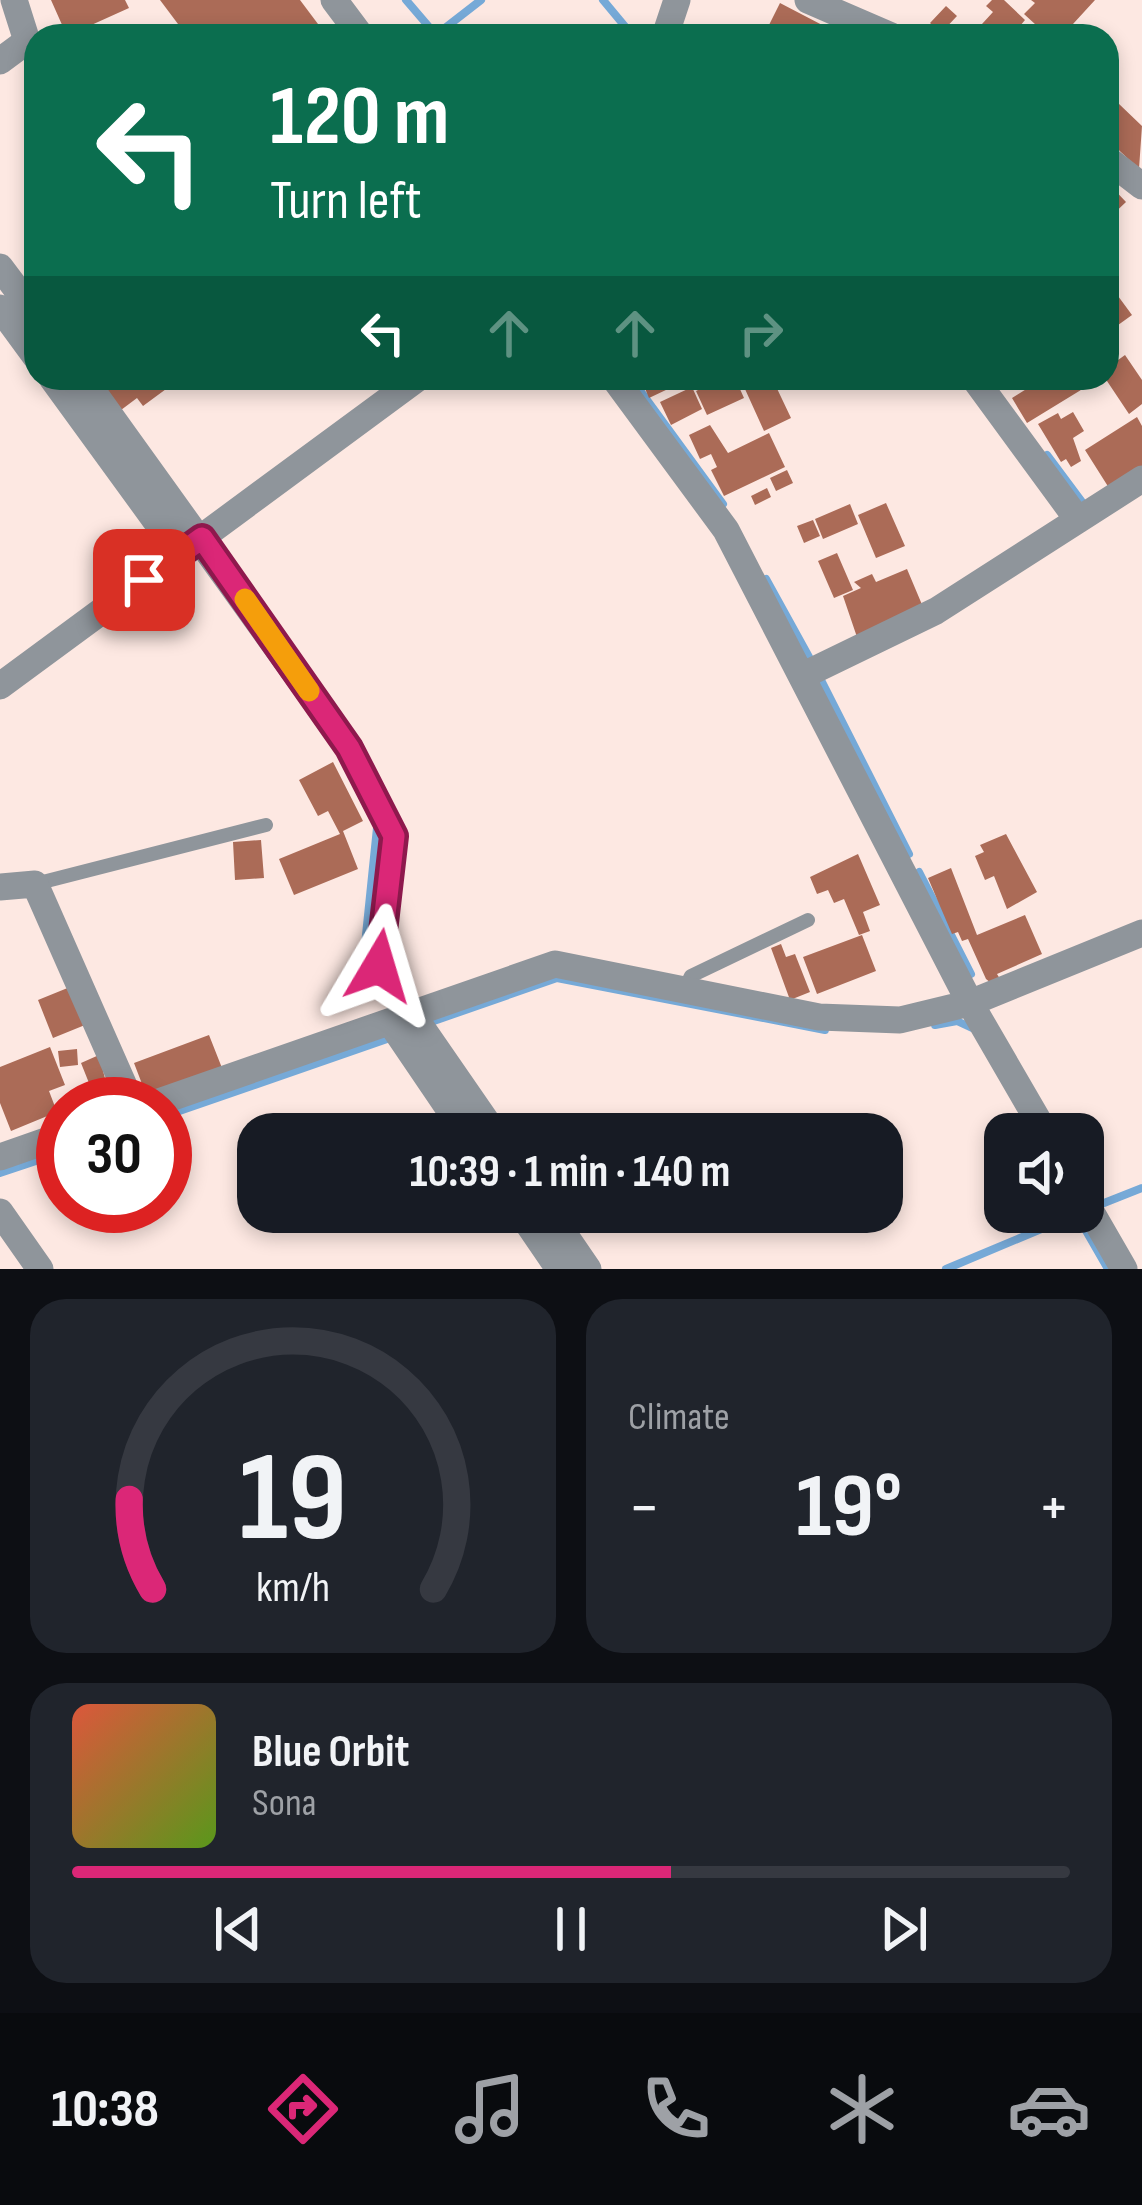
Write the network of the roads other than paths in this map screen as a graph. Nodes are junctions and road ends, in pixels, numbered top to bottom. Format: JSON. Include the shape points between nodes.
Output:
{"nodes":[{"id":1,"x":14,"y":0,"type":"edge"},
{"id":2,"x":808,"y":0,"type":"edge"},
{"id":3,"x":863,"y":24,"type":"edge"},
{"id":4,"x":24,"y":31,"type":"edge"},
{"id":5,"x":24,"y":42,"type":"edge"},
{"id":6,"x":0,"y":61,"type":"edge"},
{"id":7,"x":3,"y":277,"type":"edge"},
{"id":8,"x":24,"y":301,"type":"edge"},
{"id":9,"x":0,"y":308,"type":"edge"},
{"id":10,"x":24,"y":341,"type":"edge"},
{"id":11,"x":62,"y":390,"type":"edge"},
{"id":12,"x":91,"y":390,"type":"edge"},
{"id":13,"x":402,"y":390,"type":"edge"},
{"id":14,"x":623,"y":390,"type":"edge"},
{"id":15,"x":983,"y":390,"type":"edge"},
{"id":16,"x":1142,"y":479,"type":"edge"},
{"id":17,"x":1078,"y":520,"type":"junction"},
{"id":18,"x":191,"y":546,"type":"junction"},
{"id":19,"x":804,"y":676,"type":"junction"},
{"id":20,"x":0,"y":686,"type":"edge"},
{"id":21,"x":266,"y":825,"type":"dead end"},
{"id":22,"x":35,"y":884,"type":"junction"},
{"id":23,"x":0,"y":886,"type":"edge"},
{"id":24,"x":808,"y":920,"type":"dead end"},
{"id":25,"x":1142,"y":933,"type":"edge"},
{"id":26,"x":684,"y":990,"type":"junction"},
{"id":27,"x":970,"y":1003,"type":"junction"},
{"id":28,"x":401,"y":1018,"type":"junction"},
{"id":29,"x":120,"y":1077,"type":"edge"},
{"id":30,"x":192,"y":1090,"type":"edge"},
{"id":31,"x":454,"y":1113,"type":"edge"},
{"id":32,"x":478,"y":1113,"type":"edge"},
{"id":33,"x":1034,"y":1113,"type":"edge"},
{"id":34,"x":36,"y":1145,"type":"edge"},
{"id":35,"x":0,"y":1157,"type":"edge"},
{"id":36,"x":0,"y":1212,"type":"edge"},
{"id":37,"x":534,"y":1233,"type":"edge"},
{"id":38,"x":563,"y":1233,"type":"edge"},
{"id":39,"x":1103,"y":1233,"type":"edge"},
{"id":40,"x":40,"y":1269,"type":"edge"},
{"id":41,"x":559,"y":1269,"type":"edge"},
{"id":42,"x":588,"y":1269,"type":"edge"},
{"id":43,"x":1124,"y":1269,"type":"edge"}],
"edges":[{"from":1,"to":4,"type":"street"},
{"from":2,"to":3,"type":"street"},
{"from":5,"to":6,"type":"street"},
{"from":7,"to":8,"type":"street"},
{"from":9,"to":10,"type":"street"},
{"from":11,"to":18,"type":"street"},
{"from":12,"to":18,"type":"street"},
{"from":13,"to":18,"type":"street"},
{"from":14,"to":19,"type":"street","via":[[726,530]]},
{"from":15,"to":17,"type":"street"},
{"from":16,"to":17,"type":"street"},
{"from":17,"to":19,"type":"street","via":[[936,611]]},
{"from":18,"to":20,"type":"street"},
{"from":18,"to":28,"type":"street","via":[[349,748],[394,836],[379,966]]},
{"from":19,"to":27,"type":"street"},
{"from":21,"to":22,"type":"lane"},
{"from":22,"to":23,"type":"street"},
{"from":22,"to":29,"type":"street"},
{"from":24,"to":26,"type":"lane","via":[[691,976]]},
{"from":25,"to":27,"type":"street"},
{"from":26,"to":27,"type":"street","via":[[819,1017],[901,1020]]},
{"from":26,"to":28,"type":"street","via":[[555,964]]},
{"from":27,"to":33,"type":"street"},
{"from":28,"to":30,"type":"street"},
{"from":28,"to":31,"type":"street"},
{"from":28,"to":32,"type":"street"},
{"from":34,"to":35,"type":"street"},
{"from":36,"to":40,"type":"street"},
{"from":37,"to":41,"type":"street"},
{"from":38,"to":42,"type":"street"},
{"from":39,"to":43,"type":"street"}]}
